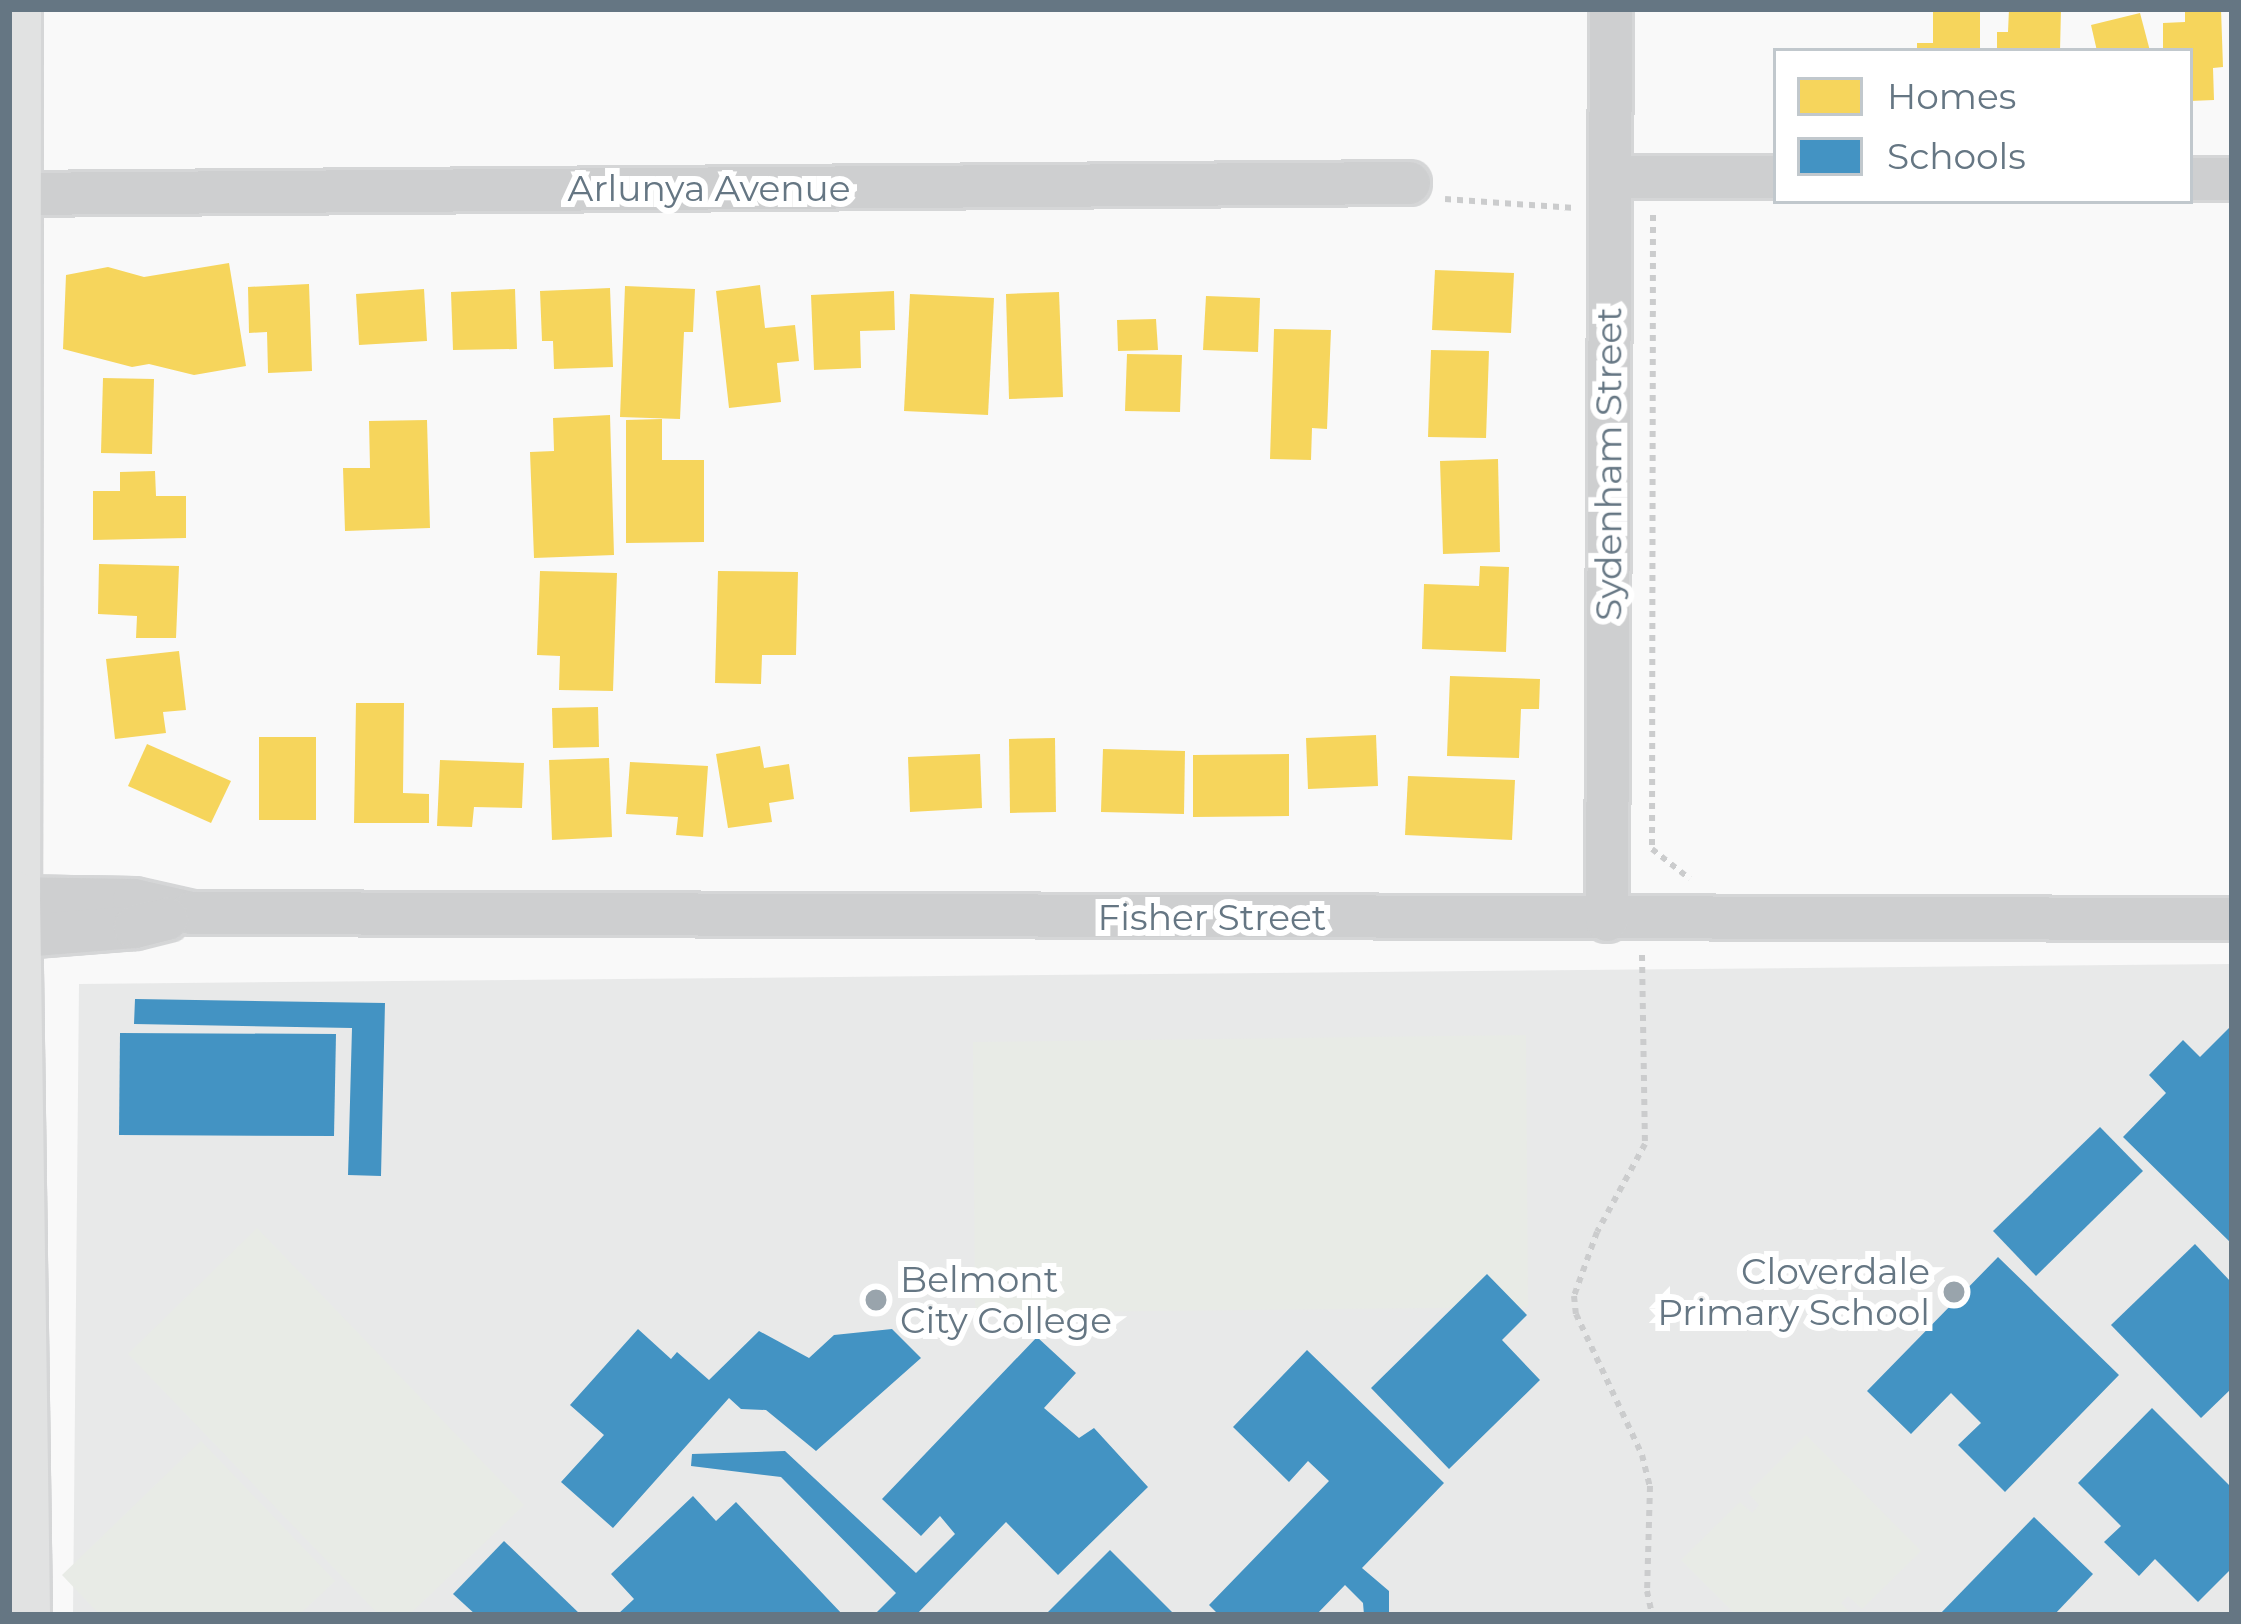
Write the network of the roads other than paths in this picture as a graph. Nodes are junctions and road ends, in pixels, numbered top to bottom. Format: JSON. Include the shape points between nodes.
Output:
{"nodes":[{"id":1,"x":14,"y":9,"type":"edge"},
{"id":2,"x":1611,"y":9,"type":"edge"},
{"id":3,"x":1773,"y":177,"type":"edge"},
{"id":4,"x":2193,"y":178,"type":"edge"},
{"id":5,"x":2232,"y":179,"type":"edge"},
{"id":6,"x":1409,"y":183,"type":"road end"},
{"id":7,"x":12,"y":194,"type":"edge"},
{"id":8,"x":1610,"y":194,"type":"junction"},
{"id":9,"x":11,"y":917,"type":"edge"},
{"id":10,"x":2232,"y":920,"type":"edge"},
{"id":11,"x":1614,"y":936,"type":"junction"},
{"id":12,"x":22,"y":1615,"type":"edge"}],
"edges":[{"from":1,"to":7,"type":"main road"},
{"from":2,"to":8,"type":"street","name":"Sydenham Street"},
{"from":3,"to":8,"type":"street","via":[[1653,177]]},
{"from":4,"to":5,"type":"street"},
{"from":6,"to":7,"type":"street","name":"Arlunya Avenue"},
{"from":7,"to":9,"type":"main road"},
{"from":8,"to":11,"type":"street","name":"Sydenham Street"},
{"from":9,"to":11,"type":"street","name":"Fisher Street","via":[[134,900],[192,913]]},
{"from":9,"to":12,"type":"main road"},
{"from":10,"to":11,"type":"street","name":"Fisher Street","via":[[1663,920]]}]}
